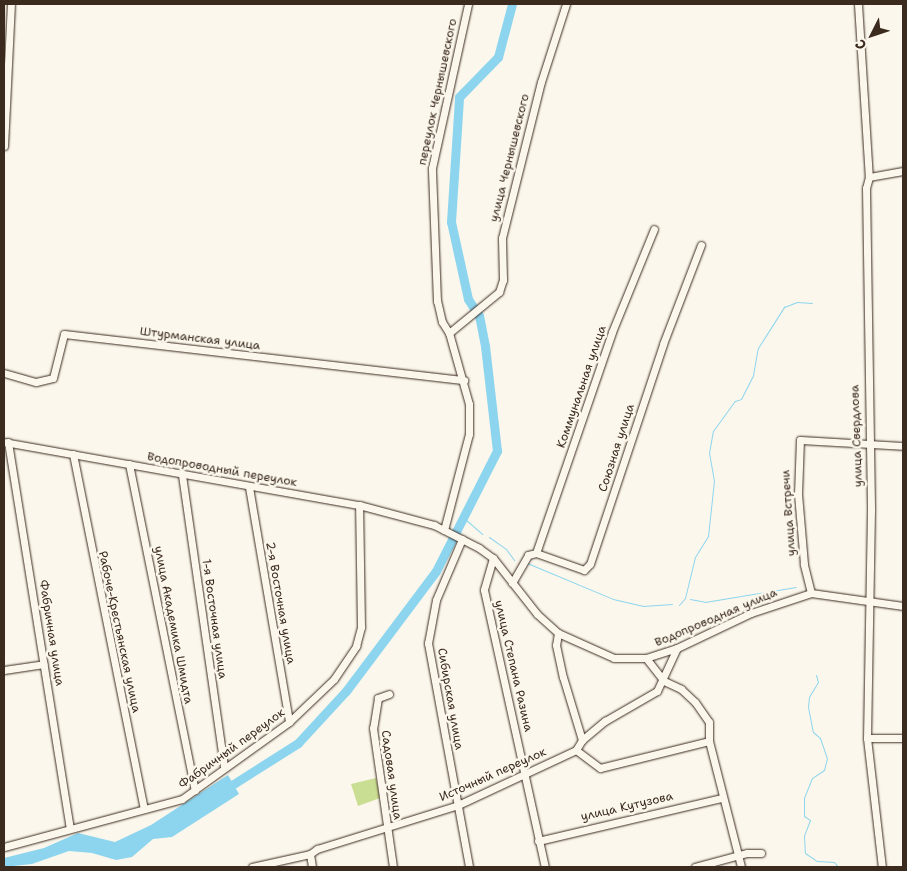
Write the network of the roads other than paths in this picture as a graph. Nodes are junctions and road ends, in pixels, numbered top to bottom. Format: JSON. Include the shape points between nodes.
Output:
{"nodes":[{"id":1,"x":11,"y":4,"type":"edge"},
{"id":2,"x":468,"y":4,"type":"edge"},
{"id":3,"x":566,"y":4,"type":"edge"},
{"id":4,"x":858,"y":4,"type":"edge"},
{"id":5,"x":4,"y":146,"type":"edge"},
{"id":6,"x":903,"y":171,"type":"edge"},
{"id":7,"x":869,"y":177,"type":"junction"},
{"id":8,"x":654,"y":229,"type":"dead end"},
{"id":9,"x":701,"y":245,"type":"dead end"},
{"id":10,"x":449,"y":333,"type":"junction"},
{"id":11,"x":4,"y":373,"type":"edge"},
{"id":12,"x":464,"y":380,"type":"junction"},
{"id":13,"x":6,"y":442,"type":"edge"},
{"id":14,"x":868,"y":446,"type":"junction"},
{"id":15,"x":903,"y":446,"type":"edge"},
{"id":16,"x":73,"y":456,"type":"junction"},
{"id":17,"x":130,"y":464,"type":"junction"},
{"id":18,"x":182,"y":474,"type":"junction"},
{"id":19,"x":249,"y":487,"type":"junction"},
{"id":20,"x":359,"y":505,"type":"junction"},
{"id":21,"x":434,"y":525,"type":"joint"},
{"id":22,"x":444,"y":530,"type":"junction"},
{"id":23,"x":462,"y":539,"type":"junction"},
{"id":24,"x":536,"y":553,"type":"junction"},
{"id":25,"x":492,"y":558,"type":"junction"},
{"id":26,"x":512,"y":583,"type":"junction"},
{"id":27,"x":811,"y":593,"type":"junction"},
{"id":28,"x":870,"y":603,"type":"junction"},
{"id":29,"x":903,"y":606,"type":"edge"},
{"id":30,"x":558,"y":633,"type":"junction"},
{"id":31,"x":677,"y":648,"type":"junction"},
{"id":32,"x":646,"y":658,"type":"junction"},
{"id":33,"x":44,"y":664,"type":"junction"},
{"id":34,"x":4,"y":670,"type":"edge"},
{"id":35,"x":664,"y":681,"type":"junction"},
{"id":36,"x":389,"y":694,"type":"dead end"},
{"id":37,"x":289,"y":722,"type":"junction"},
{"id":38,"x":867,"y":738,"type":"junction"},
{"id":39,"x":903,"y":738,"type":"edge"},
{"id":40,"x":582,"y":740,"type":"junction"},
{"id":41,"x":709,"y":741,"type":"junction"},
{"id":42,"x":576,"y":750,"type":"junction"},
{"id":43,"x":224,"y":767,"type":"junction"},
{"id":44,"x":525,"y":774,"type":"junction"},
{"id":45,"x":195,"y":790,"type":"junction"},
{"id":46,"x":722,"y":798,"type":"junction"},
{"id":47,"x":458,"y":805,"type":"junction"},
{"id":48,"x":144,"y":809,"type":"junction"},
{"id":49,"x":70,"y":828,"type":"junction"},
{"id":50,"x":386,"y":828,"type":"junction"},
{"id":51,"x":538,"y":841,"type":"junction"},
{"id":52,"x":4,"y":847,"type":"edge"},
{"id":53,"x":761,"y":853,"type":"dead end"},
{"id":54,"x":310,"y":854,"type":"junction"},
{"id":55,"x":737,"y":855,"type":"junction"},
{"id":56,"x":252,"y":867,"type":"edge"},
{"id":57,"x":312,"y":867,"type":"edge"},
{"id":58,"x":393,"y":867,"type":"edge"},
{"id":59,"x":469,"y":867,"type":"edge"},
{"id":60,"x":545,"y":867,"type":"edge"},
{"id":61,"x":694,"y":867,"type":"edge"},
{"id":62,"x":741,"y":867,"type":"edge"},
{"id":63,"x":882,"y":867,"type":"edge"}],
"edges":[{"from":1,"to":5,"type":"street"},
{"from":2,"to":10,"type":"street","name":"переулок Чернышевского","via":[[432,168],[437,300],[442,322]]},
{"from":3,"to":10,"type":"street","name":"улица Чернышевского","via":[[541,82],[502,238],[504,280],[499,292]]},
{"from":4,"to":7,"type":"street","name":"улица Свердлова"},
{"from":6,"to":7,"type":"street"},
{"from":7,"to":14,"type":"street","name":"улица Свердлова","via":[[866,188]]},
{"from":8,"to":24,"type":"street","name":"Коммунальная улица","via":[[612,332]]},
{"from":9,"to":24,"type":"street","name":"Союзная улица","via":[[663,344],[590,564],[584,570]]},
{"from":10,"to":12,"type":"street","name":"переулок Чернышевского"},
{"from":11,"to":12,"type":"street","name":"Штурманская улица","via":[[36,382],[53,378],[64,334]]},
{"from":12,"to":22,"type":"street","name":"переулок Чернышевского","via":[[469,434]]},
{"from":13,"to":16,"type":"street","name":"Водопроводный переулок"},
{"from":13,"to":33,"type":"street","name":"Фабричная улица"},
{"from":14,"to":15,"type":"street"},
{"from":14,"to":27,"type":"street","name":"улица Встречи","via":[[800,440],[798,494],[804,564]]},
{"from":14,"to":28,"type":"street","name":"улица Свердлова"},
{"from":16,"to":17,"type":"street","name":"Водопроводный переулок"},
{"from":16,"to":48,"type":"street","name":"Рабоче-Крестьянская улица"},
{"from":17,"to":18,"type":"street","name":"Водопроводный переулок"},
{"from":17,"to":45,"type":"street","name":"улица Академика Шмидта"},
{"from":18,"to":19,"type":"street","name":"Водопроводный переулок"},
{"from":18,"to":43,"type":"street","name":"1-я Восточная улица"},
{"from":19,"to":20,"type":"street","name":"Водопроводный переулок"},
{"from":19,"to":37,"type":"street","name":"2-я Восточная улица"},
{"from":20,"to":21,"type":"street","name":"Водопроводный переулок"},
{"from":20,"to":37,"type":"street","name":"Фабричный переулок","via":[[361,626],[356,646],[334,679]]},
{"from":21,"to":22,"type":"street","name":"Водопроводная улица"},
{"from":22,"to":23,"type":"street","name":"Водопроводная улица"},
{"from":23,"to":25,"type":"street","name":"Водопроводная улица"},
{"from":23,"to":47,"type":"street","name":"Сибирская улица","via":[[436,600],[428,643]]},
{"from":24,"to":26,"type":"street","via":[[528,556]]},
{"from":25,"to":26,"type":"street","name":"Водопроводная улица"},
{"from":25,"to":44,"type":"street","name":"улица Степана Разина","via":[[484,590]]},
{"from":26,"to":30,"type":"street","name":"Водопроводная улица","via":[[537,614]]},
{"from":27,"to":28,"type":"street","name":"Водопроводная улица"},
{"from":27,"to":31,"type":"street","name":"Водопроводная улица","via":[[744,616]]},
{"from":28,"to":29,"type":"street","name":"Водопроводная улица"},
{"from":28,"to":38,"type":"street","name":"улица Свердлова"},
{"from":30,"to":32,"type":"street","name":"Водопроводная улица","via":[[614,658]]},
{"from":30,"to":40,"type":"street","via":[[556,645],[561,669]]},
{"from":31,"to":32,"type":"street","name":"Водопроводная улица"},
{"from":31,"to":35,"type":"street"},
{"from":32,"to":35,"type":"street"},
{"from":33,"to":34,"type":"street"},
{"from":33,"to":49,"type":"street","name":"Фабричная улица"},
{"from":35,"to":40,"type":"street","via":[[657,691],[605,721]]},
{"from":35,"to":41,"type":"street","via":[[682,690],[702,710],[709,722]]},
{"from":36,"to":50,"type":"street","name":"Садовая улица","via":[[378,698],[373,728]]},
{"from":37,"to":43,"type":"street","name":"Фабричный переулок"},
{"from":38,"to":39,"type":"street"},
{"from":38,"to":63,"type":"street","name":"улица Свердлова"},
{"from":40,"to":42,"type":"street"},
{"from":41,"to":42,"type":"street","via":[[600,768]]},
{"from":41,"to":46,"type":"street"},
{"from":42,"to":44,"type":"street","name":"Источный переулок"},
{"from":43,"to":45,"type":"street","name":"Фабричный переулок"},
{"from":44,"to":47,"type":"street","name":"Источный переулок"},
{"from":44,"to":51,"type":"street","name":"улица Степана Разина"},
{"from":45,"to":48,"type":"street","name":"Фабричный переулок","via":[[182,799]]},
{"from":46,"to":51,"type":"street","name":"улица Кутузова"},
{"from":46,"to":55,"type":"street"},
{"from":47,"to":50,"type":"street","name":"Источный переулок"},
{"from":47,"to":59,"type":"street","name":"Сибирская улица"},
{"from":48,"to":49,"type":"street","name":"Фабричный переулок","via":[[100,823]]},
{"from":49,"to":52,"type":"street","name":"Фабричный переулок"},
{"from":50,"to":54,"type":"street","name":"Источный переулок"},
{"from":50,"to":58,"type":"street","name":"Садовая улица"},
{"from":51,"to":60,"type":"street","name":"улица Степана Разина"},
{"from":53,"to":55,"type":"street"},
{"from":54,"to":56,"type":"street","name":"Источный переулок"},
{"from":54,"to":57,"type":"street"},
{"from":55,"to":61,"type":"street"},
{"from":55,"to":62,"type":"street"}]}
